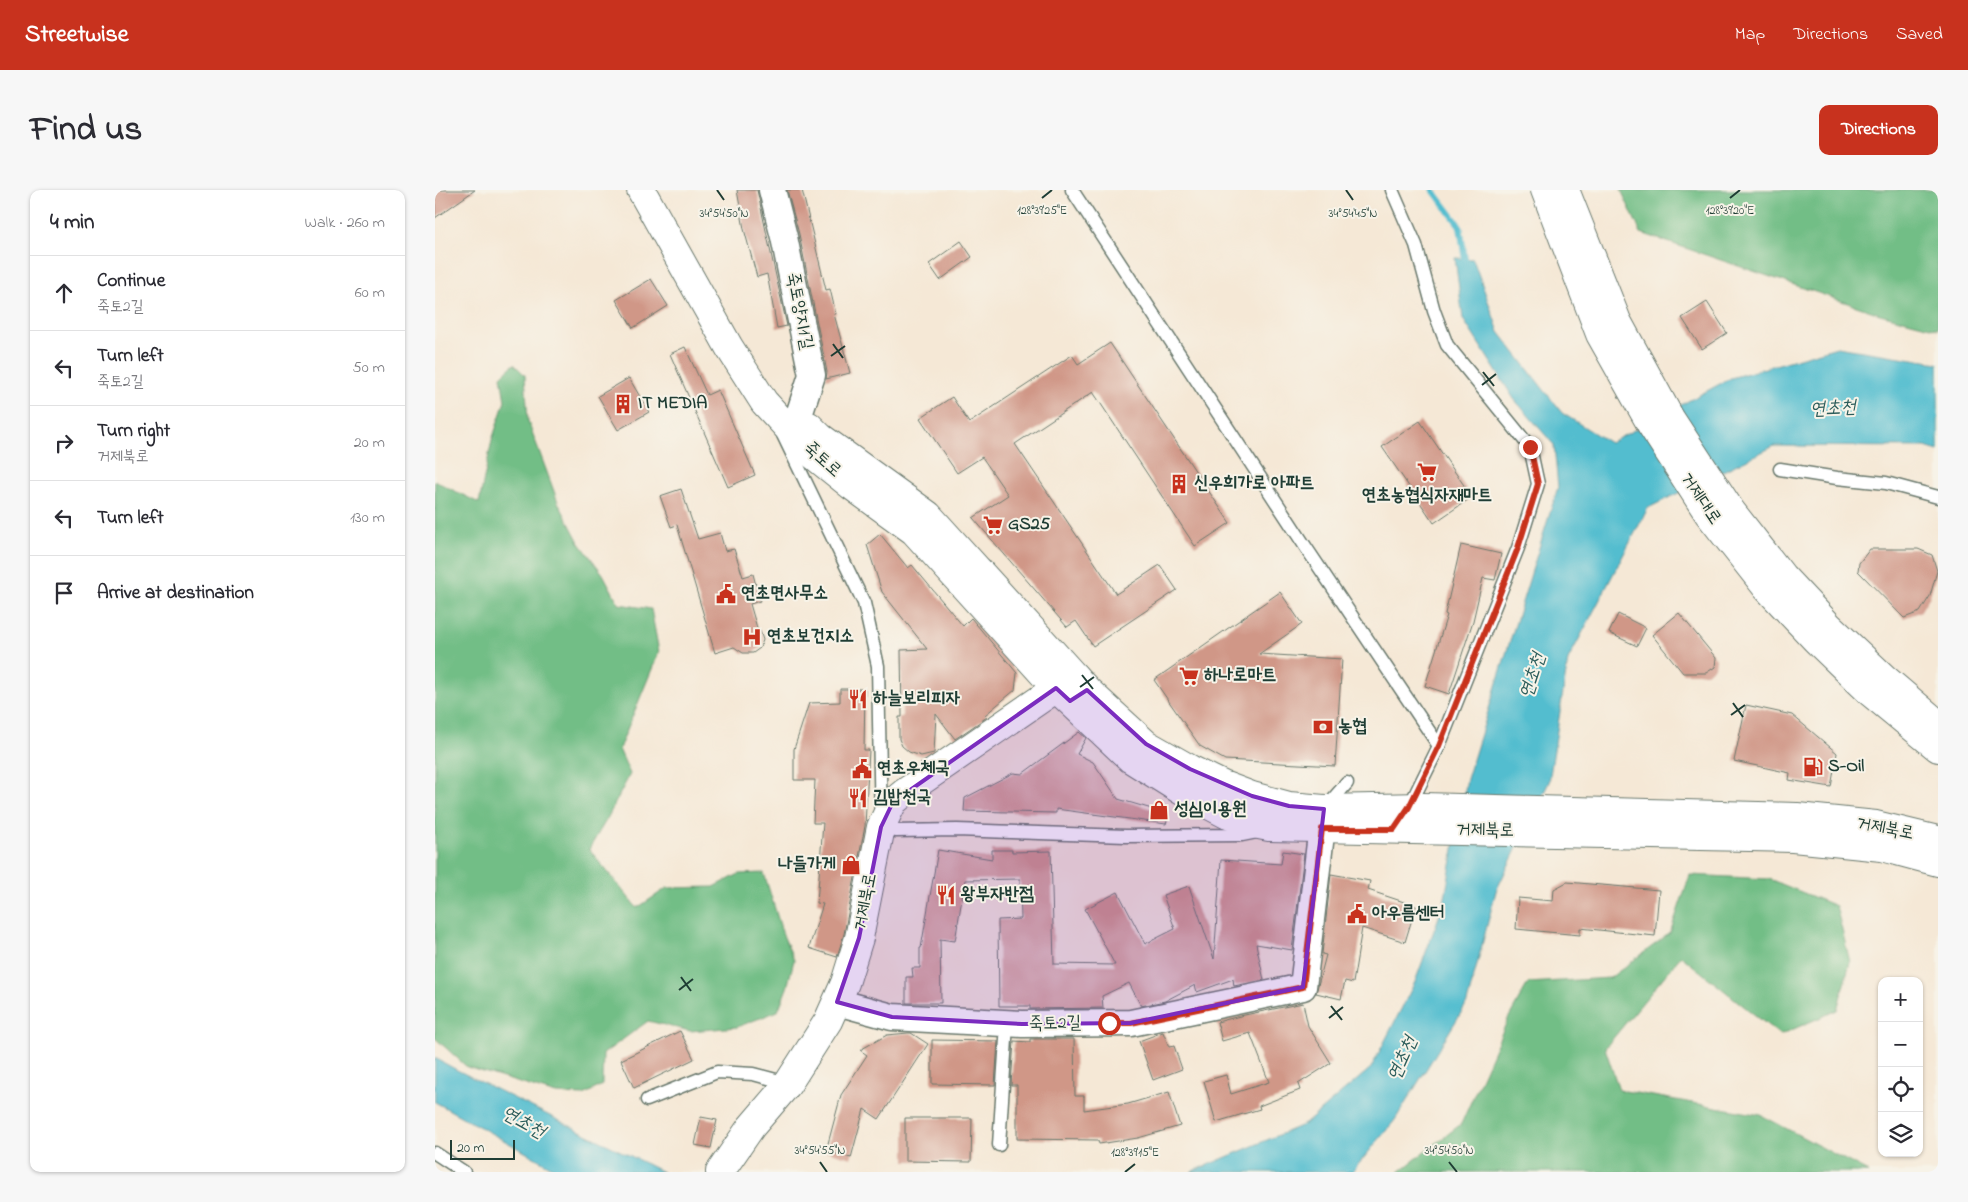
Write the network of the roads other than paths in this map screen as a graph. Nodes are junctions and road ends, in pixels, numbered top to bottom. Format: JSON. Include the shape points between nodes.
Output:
{"nodes":[{"id":1,"x":641,"y":190,"type":"edge"},
{"id":2,"x":656,"y":190,"type":"edge"},
{"id":3,"x":772,"y":190,"type":"edge"},
{"id":4,"x":1072,"y":190,"type":"edge"},
{"id":5,"x":1392,"y":190,"type":"edge"},
{"id":6,"x":1545,"y":190,"type":"edge"},
{"id":7,"x":1565,"y":190,"type":"edge"},
{"id":8,"x":1642,"y":388,"type":"junction"},
{"id":9,"x":764,"y":402,"type":"junction"},
{"id":10,"x":795,"y":422,"type":"junction"},
{"id":11,"x":1780,"y":469,"type":"dead end"},
{"id":12,"x":1938,"y":497,"type":"edge"},
{"id":13,"x":1722,"y":515,"type":"junction"},
{"id":14,"x":1072,"y":689,"type":"junction"},
{"id":15,"x":1938,"y":724,"type":"edge"},
{"id":16,"x":1439,"y":746,"type":"junction"},
{"id":17,"x":1938,"y":748,"type":"edge"},
{"id":18,"x":1347,"y":783,"type":"dead end"},
{"id":19,"x":1411,"y":818,"type":"junction"},
{"id":20,"x":1323,"y":819,"type":"junction"},
{"id":21,"x":1569,"y":822,"type":"junction"},
{"id":22,"x":1269,"y":827,"type":"junction"},
{"id":23,"x":888,"y":829,"type":"junction"},
{"id":24,"x":1931,"y":836,"type":"edge"},
{"id":25,"x":1938,"y":862,"type":"edge"},
{"id":26,"x":843,"y":1004,"type":"junction"},
{"id":27,"x":1007,"y":1024,"type":"junction"},
{"id":28,"x":792,"y":1088,"type":"junction"},
{"id":29,"x":647,"y":1100,"type":"dead end"},
{"id":30,"x":999,"y":1146,"type":"dead end"},
{"id":31,"x":435,"y":1153,"type":"edge"},
{"id":32,"x":729,"y":1170,"type":"edge"},
{"id":33,"x":464,"y":1172,"type":"edge"}],
"edges":[{"from":1,"to":9,"type":"main road","name":"죽토로","via":[[729,347]]},
{"from":2,"to":10,"type":"main road","name":"죽토로","via":[[743,341]]},
{"from":3,"to":10,"type":"street","name":"죽토양지1길","via":[[812,375]]},
{"from":4,"to":16,"type":"lane"},
{"from":5,"to":16,"type":"lane","via":[[1416,245],[1434,311],[1447,344],[1530,447],[1538,484],[1518,548]]},
{"from":6,"to":8,"type":"main road","name":"거제대로","via":[[1599,334]]},
{"from":7,"to":8,"type":"main road","name":"거제대로"},
{"from":8,"to":13,"type":"main road","name":"거제대로","via":[[1670,418]]},
{"from":9,"to":10,"type":"main road","name":"죽토로"},
{"from":9,"to":23,"type":"lane","via":[[864,603],[878,666]]},
{"from":10,"to":14,"type":"main road","name":"죽토로","via":[[811,453],[914,531]]},
{"from":11,"to":12,"type":"lane","via":[[1886,483]]},
{"from":13,"to":15,"type":"main road","name":"거제대로","via":[[1830,627]]},
{"from":13,"to":17,"type":"main road","name":"거제대로","via":[[1767,588],[1871,693]]},
{"from":14,"to":20,"type":"main road","name":"거제북로","via":[[1146,744],[1190,769],[1252,796]]},
{"from":14,"to":22,"type":"main road","name":"거제북로","via":[[1131,759],[1229,815]]},
{"from":14,"to":23,"type":"main road","name":"거제북로","via":[[903,793],[893,802]]},
{"from":16,"to":19,"type":"lane"},
{"from":18,"to":20,"type":"lane"},
{"from":19,"to":20,"type":"main road","name":"거제북로"},
{"from":19,"to":21,"type":"main road","name":"거제북로"},
{"from":20,"to":22,"type":"main road","name":"거제북로"},
{"from":20,"to":27,"type":"street","name":"죽토2길","via":[[1303,987],[1131,1023]]},
{"from":21,"to":24,"type":"main road","name":"거제북로","via":[[1797,817],[1876,825]]},
{"from":21,"to":25,"type":"main road","name":"거제북로","via":[[1883,847]]},
{"from":22,"to":23,"type":"lane","via":[[1242,835],[1126,836]]},
{"from":23,"to":26,"type":"main road","name":"거제북로"},
{"from":26,"to":27,"type":"street","name":"죽토2길","via":[[892,1017]]},
{"from":26,"to":28,"type":"main road","name":"거제북로","via":[[828,1021]]},
{"from":27,"to":30,"type":"lane"},
{"from":28,"to":29,"type":"lane","via":[[753,1074],[717,1072]]},
{"from":28,"to":32,"type":"main road","name":"거제북로","via":[[751,1127]]},
{"from":31,"to":33,"type":"lane"}]}
